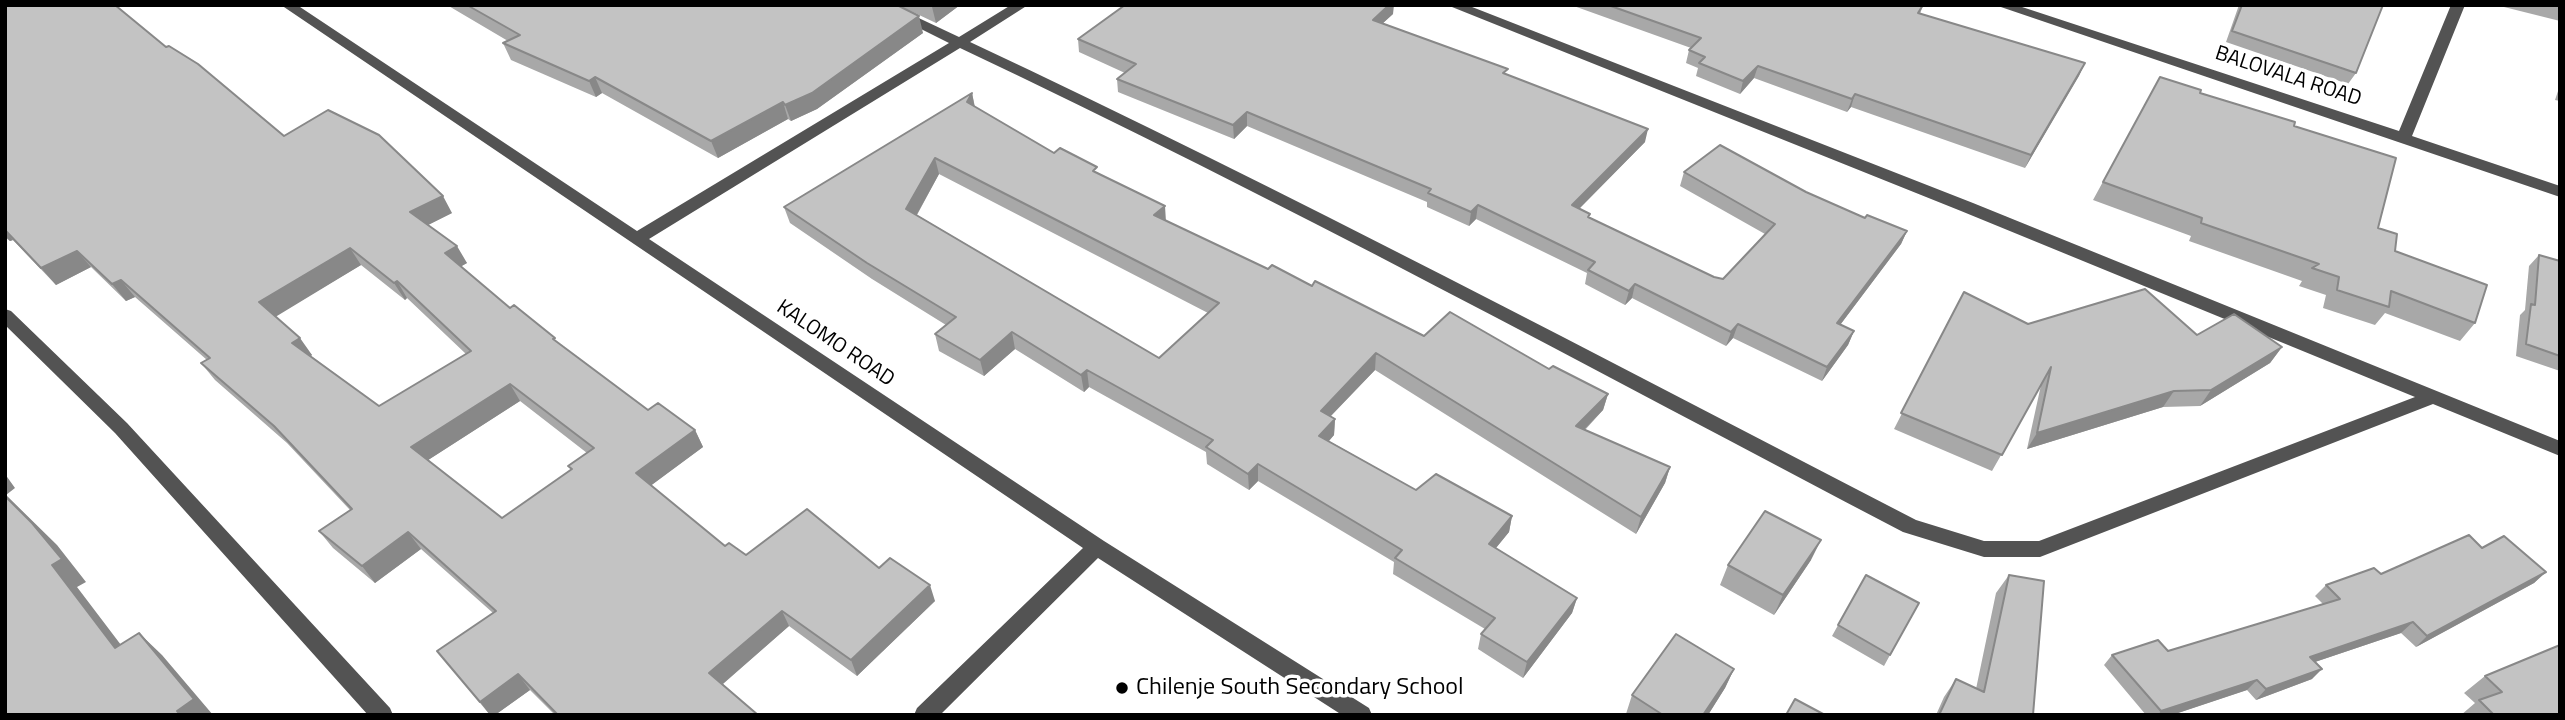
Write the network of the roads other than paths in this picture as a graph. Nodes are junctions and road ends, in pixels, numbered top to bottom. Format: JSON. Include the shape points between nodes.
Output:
{"nodes":[{"id":1,"x":288,"y":5,"type":"edge"},
{"id":2,"x":880,"y":5,"type":"edge"},
{"id":3,"x":1021,"y":5,"type":"edge"},
{"id":4,"x":1454,"y":5,"type":"edge"},
{"id":5,"x":2002,"y":5,"type":"edge"},
{"id":6,"x":2458,"y":5,"type":"edge"},
{"id":7,"x":960,"y":43,"type":"junction"},
{"id":8,"x":2404,"y":138,"type":"junction"},
{"id":9,"x":2560,"y":192,"type":"edge"},
{"id":10,"x":638,"y":238,"type":"junction"},
{"id":11,"x":5,"y":315,"type":"edge"},
{"id":12,"x":2431,"y":398,"type":"junction"},
{"id":13,"x":2560,"y":449,"type":"edge"},
{"id":14,"x":1097,"y":547,"type":"junction"},
{"id":15,"x":382,"y":715,"type":"edge"},
{"id":16,"x":925,"y":715,"type":"edge"},
{"id":17,"x":1361,"y":715,"type":"edge"}],
"edges":[{"from":1,"to":10,"type":"street","name":"KALOMO ROAD"},
{"from":2,"to":7,"type":"street"},
{"from":3,"to":7,"type":"street"},
{"from":4,"to":12,"type":"street","via":[[1967,207]]},
{"from":5,"to":8,"type":"street","name":"BALOVALA ROAD"},
{"from":6,"to":8,"type":"street"},
{"from":7,"to":10,"type":"street"},
{"from":7,"to":12,"type":"street","via":[[1345,232],[1898,520],[1984,549],[2040,549]]},
{"from":8,"to":9,"type":"street","name":"BALOVALA ROAD"},
{"from":10,"to":14,"type":"street","name":"KALOMO ROAD"},
{"from":11,"to":15,"type":"street","via":[[121,428]]},
{"from":12,"to":13,"type":"street"},
{"from":14,"to":16,"type":"street"},
{"from":14,"to":17,"type":"street","name":"KALOMO ROAD"}]}
